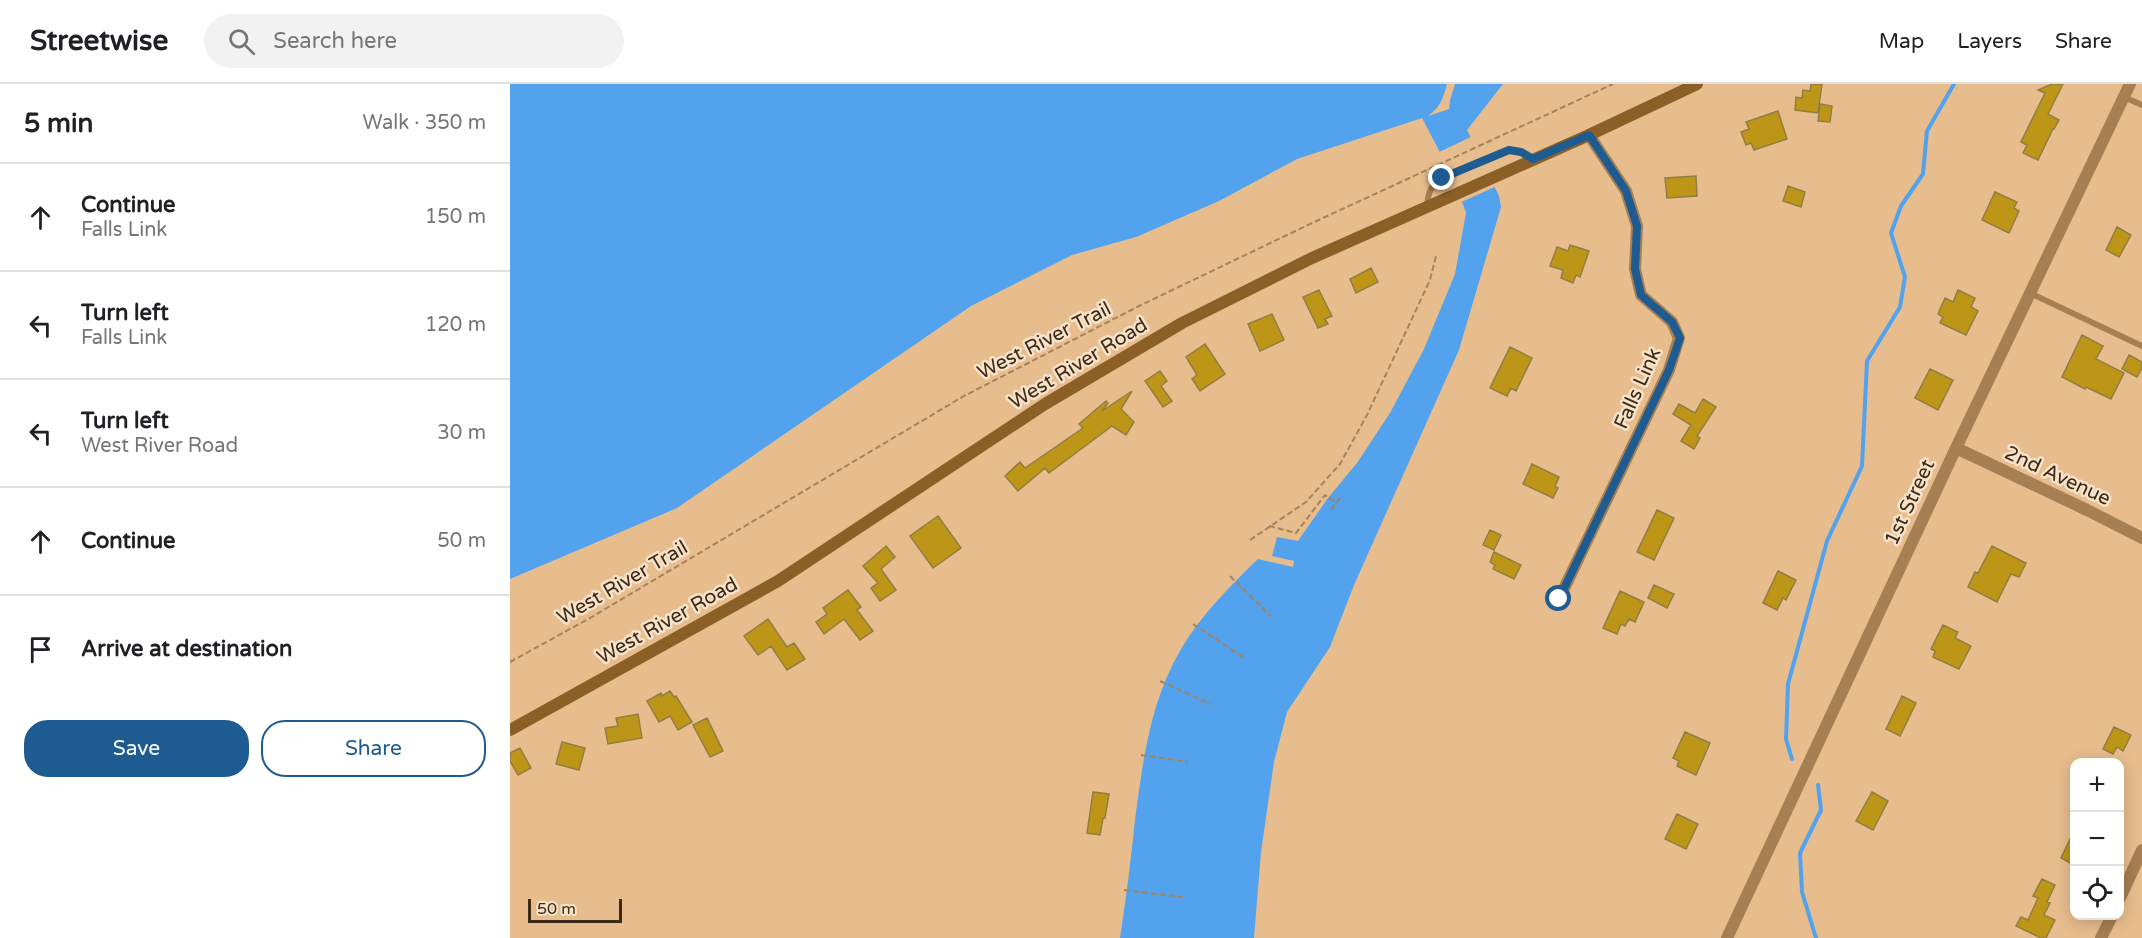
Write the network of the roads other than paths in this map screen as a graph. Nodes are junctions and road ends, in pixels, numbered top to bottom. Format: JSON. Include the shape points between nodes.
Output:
{"nodes":[{"id":1,"x":1697,"y":84,"type":"edge"},
{"id":2,"x":2130,"y":84,"type":"edge"},
{"id":3,"x":2124,"y":97,"type":"junction"},
{"id":4,"x":2142,"y":105,"type":"edge"},
{"id":5,"x":1589,"y":135,"type":"junction"},
{"id":6,"x":1533,"y":159,"type":"junction"},
{"id":7,"x":1427,"y":206,"type":"junction"},
{"id":8,"x":2030,"y":293,"type":"junction"},
{"id":9,"x":2142,"y":346,"type":"edge"},
{"id":10,"x":1956,"y":448,"type":"junction"},
{"id":11,"x":2142,"y":538,"type":"edge"},
{"id":12,"x":1559,"y":599,"type":"dead end"},
{"id":13,"x":510,"y":730,"type":"edge"},
{"id":14,"x":2142,"y":850,"type":"edge"},
{"id":15,"x":2124,"y":889,"type":"edge"},
{"id":16,"x":2110,"y":920,"type":"edge"},
{"id":17,"x":1727,"y":938,"type":"edge"},
{"id":18,"x":2101,"y":938,"type":"edge"}],
"edges":[{"from":1,"to":5,"type":"main road","name":"West River Road"},
{"from":2,"to":3,"type":"street","name":"1st Street"},
{"from":3,"to":4,"type":"lane"},
{"from":3,"to":8,"type":"street","name":"1st Street"},
{"from":5,"to":6,"type":"main road","name":"West River Road"},
{"from":5,"to":12,"type":"street","name":"Falls Link","via":[[1626,191],[1637,226],[1635,269],[1641,295],[1672,322],[1680,338],[1669,370]]},
{"from":6,"to":7,"type":"main road","name":"West River Road"},
{"from":6,"to":7,"type":"lane","via":[[1509,150],[1442,178],[1428,195]]},
{"from":7,"to":13,"type":"main road","name":"West River Road","via":[[1182,323],[1045,404],[778,581]]},
{"from":8,"to":9,"type":"lane"},
{"from":8,"to":10,"type":"street","name":"1st Street"},
{"from":10,"to":11,"type":"street","name":"2nd Avenue"},
{"from":10,"to":17,"type":"street","name":"1st Street"},
{"from":14,"to":15,"type":"street"},
{"from":16,"to":18,"type":"street"}]}
